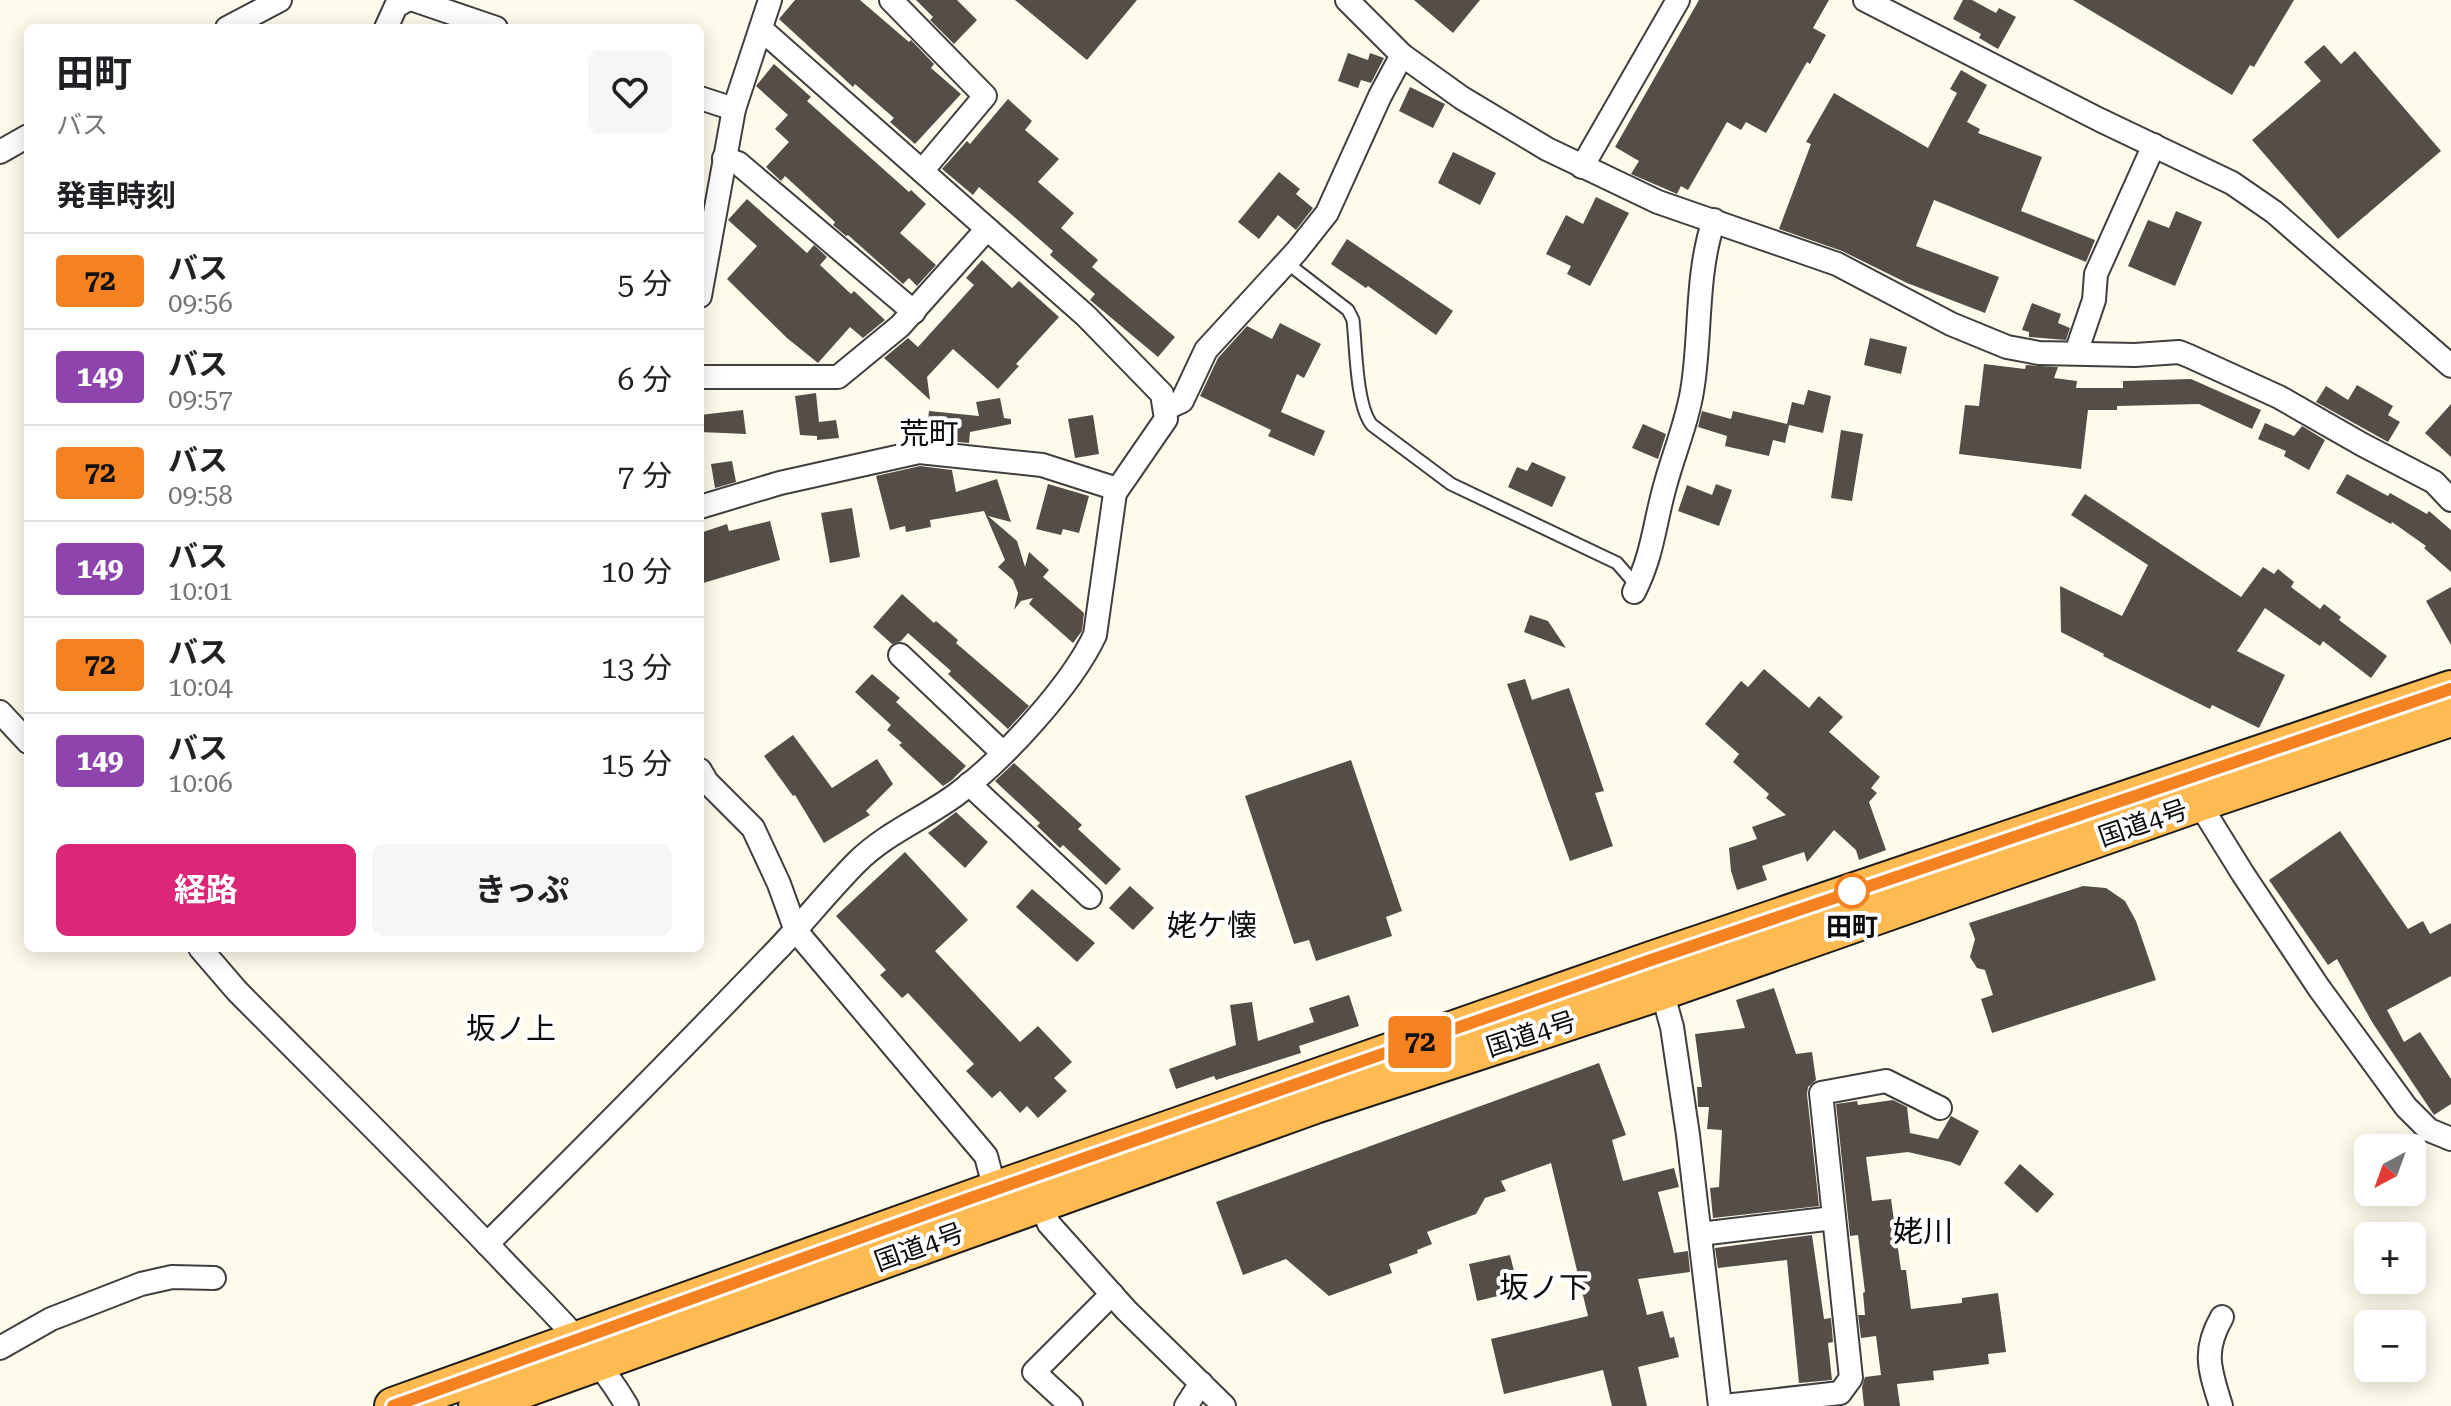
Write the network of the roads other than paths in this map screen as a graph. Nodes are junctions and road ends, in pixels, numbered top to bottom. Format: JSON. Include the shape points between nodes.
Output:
{"nodes":[{"id":1,"x":280,"y":0,"type":"edge"},
{"id":2,"x":407,"y":0,"type":"edge"},
{"id":3,"x":414,"y":0,"type":"edge"},
{"id":4,"x":770,"y":0,"type":"edge"},
{"id":5,"x":891,"y":0,"type":"edge"},
{"id":6,"x":1347,"y":0,"type":"edge"},
{"id":7,"x":1678,"y":0,"type":"edge"},
{"id":8,"x":1865,"y":0,"type":"edge"},
{"id":9,"x":235,"y":24,"type":"edge"},
{"id":10,"x":388,"y":24,"type":"edge"},
{"id":11,"x":484,"y":24,"type":"edge"},
{"id":12,"x":761,"y":29,"type":"junction"},
{"id":13,"x":1402,"y":55,"type":"junction"},
{"id":14,"x":704,"y":99,"type":"edge"},
{"id":15,"x":734,"y":109,"type":"junction"},
{"id":16,"x":24,"y":138,"type":"edge"},
{"id":17,"x":2154,"y":145,"type":"junction"},
{"id":18,"x":0,"y":152,"type":"edge"},
{"id":19,"x":724,"y":158,"type":"junction"},
{"id":20,"x":1582,"y":167,"type":"junction"},
{"id":21,"x":922,"y":171,"type":"junction"},
{"id":22,"x":1714,"y":220,"type":"junction"},
{"id":23,"x":987,"y":229,"type":"junction"},
{"id":24,"x":1287,"y":263,"type":"junction"},
{"id":25,"x":704,"y":273,"type":"edge"},
{"id":26,"x":914,"y":312,"type":"junction"},
{"id":27,"x":2076,"y":353,"type":"junction"},
{"id":28,"x":2451,"y":366,"type":"edge"},
{"id":29,"x":704,"y":377,"type":"edge"},
{"id":30,"x":1165,"y":409,"type":"junction"},
{"id":31,"x":1117,"y":489,"type":"junction"},
{"id":32,"x":2451,"y":500,"type":"edge"},
{"id":33,"x":704,"y":506,"type":"edge"},
{"id":34,"x":1636,"y":589,"type":"joint"},
{"id":35,"x":900,"y":655,"type":"dead end"},
{"id":36,"x":2451,"y":689,"type":"edge"},
{"id":37,"x":0,"y":712,"type":"edge"},
{"id":38,"x":2451,"y":718,"type":"edge"},
{"id":39,"x":24,"y":738,"type":"edge"},
{"id":40,"x":1003,"y":753,"type":"junction"},
{"id":41,"x":704,"y":777,"type":"edge"},
{"id":42,"x":969,"y":784,"type":"junction"},
{"id":43,"x":2199,"y":803,"type":"junction"},
{"id":44,"x":1090,"y":897,"type":"dead end"},
{"id":45,"x":796,"y":931,"type":"junction"},
{"id":46,"x":204,"y":952,"type":"edge"},
{"id":47,"x":1657,"y":976,"type":"junction"},
{"id":48,"x":1940,"y":1108,"type":"dead end"},
{"id":49,"x":2451,"y":1139,"type":"edge"},
{"id":50,"x":995,"y":1190,"type":"junction"},
{"id":51,"x":1040,"y":1202,"type":"junction"},
{"id":52,"x":1834,"y":1218,"type":"junction"},
{"id":53,"x":1700,"y":1234,"type":"junction"},
{"id":54,"x":487,"y":1244,"type":"junction"},
{"id":55,"x":214,"y":1278,"type":"dead end"},
{"id":56,"x":1112,"y":1294,"type":"junction"},
{"id":57,"x":2222,"y":1317,"type":"dead end"},
{"id":58,"x":0,"y":1348,"type":"edge"},
{"id":59,"x":587,"y":1351,"type":"junction"},
{"id":60,"x":1201,"y":1383,"type":"junction"},
{"id":61,"x":393,"y":1406,"type":"edge"},
{"id":62,"x":477,"y":1406,"type":"edge"},
{"id":63,"x":627,"y":1406,"type":"edge"},
{"id":64,"x":1071,"y":1406,"type":"edge"},
{"id":65,"x":1186,"y":1406,"type":"edge"},
{"id":66,"x":1224,"y":1406,"type":"edge"},
{"id":67,"x":1722,"y":1406,"type":"edge"},
{"id":68,"x":2221,"y":1406,"type":"edge"}],
"edges":[{"from":1,"to":9,"type":"street"},
{"from":2,"to":10,"type":"street","via":[[396,6]]},
{"from":3,"to":11,"type":"street"},
{"from":4,"to":12,"type":"street"},
{"from":5,"to":21,"type":"street","via":[[985,96]]},
{"from":6,"to":13,"type":"street"},
{"from":7,"to":20,"type":"street"},
{"from":8,"to":17,"type":"street"},
{"from":12,"to":15,"type":"street"},
{"from":12,"to":21,"type":"street"},
{"from":13,"to":20,"type":"street","via":[[1511,129]]},
{"from":13,"to":24,"type":"street","via":[[1327,213]]},
{"from":14,"to":15,"type":"street"},
{"from":15,"to":19,"type":"street"},
{"from":16,"to":18,"type":"street"},
{"from":17,"to":27,"type":"street","via":[[2096,274],[2094,300]]},
{"from":17,"to":28,"type":"street","via":[[2232,183],[2274,212]]},
{"from":19,"to":25,"type":"street"},
{"from":19,"to":26,"type":"street","via":[[738,163]]},
{"from":20,"to":22,"type":"street","via":[[1658,202]]},
{"from":21,"to":23,"type":"street"},
{"from":22,"to":27,"type":"street","via":[[1837,264],[1996,343],[2039,353]]},
{"from":22,"to":34,"type":"street","via":[[1703,267],[1686,424],[1665,485],[1651,554]]},
{"from":23,"to":26,"type":"street"},
{"from":23,"to":30,"type":"street","via":[[1086,316],[1162,394]]},
{"from":24,"to":30,"type":"street","via":[[1206,350],[1182,401]]},
{"from":24,"to":34,"type":"lane","via":[[1348,310],[1372,425],[1451,484],[1617,563]]},
{"from":26,"to":29,"type":"street","via":[[838,377]]},
{"from":27,"to":32,"type":"street","via":[[2179,352],[2279,397],[2434,482]]},
{"from":30,"to":31,"type":"street","via":[[1166,419]]},
{"from":31,"to":33,"type":"street","via":[[1042,465],[919,452]]},
{"from":31,"to":40,"type":"street","via":[[1095,635],[1045,706]]},
{"from":35,"to":40,"type":"street"},
{"from":36,"to":47,"type":"highway","name":"国道4号"},
{"from":37,"to":39,"type":"street"},
{"from":38,"to":43,"type":"highway","name":"国道4号"},
{"from":40,"to":42,"type":"street"},
{"from":41,"to":45,"type":"street","via":[[753,828]]},
{"from":42,"to":44,"type":"street"},
{"from":42,"to":45,"type":"street","via":[[872,847]]},
{"from":43,"to":47,"type":"highway","name":"国道4号"},
{"from":43,"to":49,"type":"street","via":[[2319,988],[2406,1107],[2429,1130]]},
{"from":45,"to":50,"type":"street","via":[[986,1156]]},
{"from":45,"to":54,"type":"street"},
{"from":46,"to":54,"type":"street"},
{"from":47,"to":50,"type":"highway","name":"国道4号"},
{"from":47,"to":51,"type":"highway","name":"国道4号"},
{"from":47,"to":53,"type":"street","via":[[1677,1058]]},
{"from":48,"to":52,"type":"street","via":[[1886,1081],[1821,1093]]},
{"from":50,"to":59,"type":"highway","name":"国道4号"},
{"from":51,"to":56,"type":"street","via":[[1049,1224]]},
{"from":51,"to":59,"type":"highway","name":"国道4号"},
{"from":52,"to":53,"type":"street"},
{"from":52,"to":67,"type":"street","via":[[1851,1378],[1840,1393]]},
{"from":53,"to":67,"type":"street"},
{"from":54,"to":59,"type":"street"},
{"from":55,"to":58,"type":"street","via":[[172,1277],[141,1284],[51,1319]]},
{"from":56,"to":60,"type":"street"},
{"from":56,"to":64,"type":"street","via":[[1034,1372]]},
{"from":57,"to":68,"type":"street","via":[[2209,1354]]},
{"from":59,"to":61,"type":"highway","name":"国道4号"},
{"from":59,"to":62,"type":"highway","name":"国道4号"},
{"from":59,"to":63,"type":"street"},
{"from":60,"to":65,"type":"street"},
{"from":60,"to":66,"type":"street"}]}
